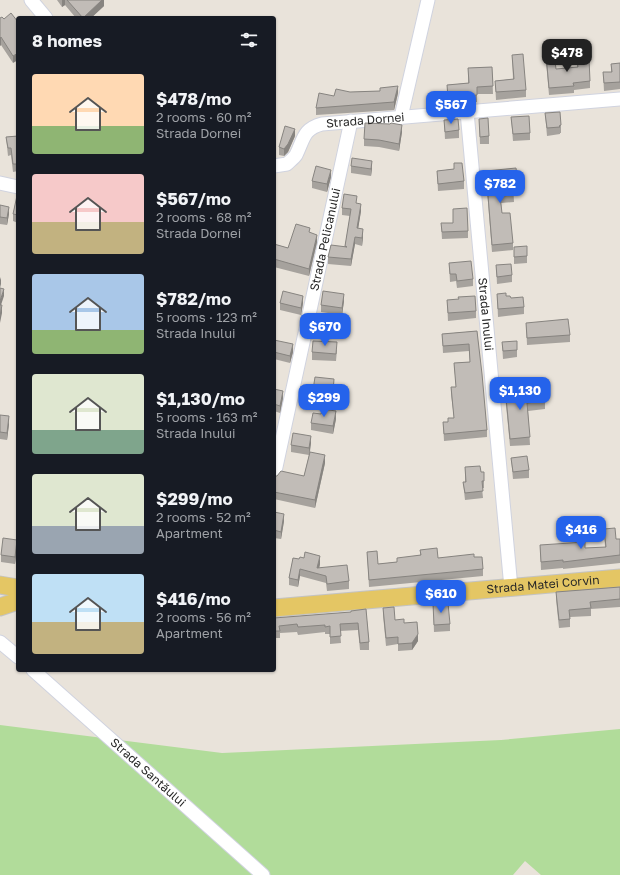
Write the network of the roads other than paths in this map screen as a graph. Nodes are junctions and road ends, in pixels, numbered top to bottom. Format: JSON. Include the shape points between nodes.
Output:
{"nodes":[{"id":1,"x":31,"y":0,"type":"edge"},
{"id":2,"x":428,"y":0,"type":"edge"},
{"id":3,"x":44,"y":16,"type":"edge"},
{"id":4,"x":620,"y":98,"type":"edge"},
{"id":5,"x":468,"y":112,"type":"junction"},
{"id":6,"x":401,"y":117,"type":"junction"},
{"id":7,"x":351,"y":121,"type":"junction"},
{"id":8,"x":276,"y":166,"type":"edge"},
{"id":9,"x":0,"y":183,"type":"edge"},
{"id":10,"x":16,"y":187,"type":"edge"},
{"id":11,"x":276,"y":467,"type":"edge"},
{"id":12,"x":620,"y":578,"type":"edge"},
{"id":13,"x":0,"y":586,"type":"edge"},
{"id":14,"x":16,"y":588,"type":"edge"},
{"id":15,"x":511,"y":588,"type":"junction"},
{"id":16,"x":16,"y":601,"type":"edge"},
{"id":17,"x":0,"y":607,"type":"edge"},
{"id":18,"x":276,"y":608,"type":"edge"},
{"id":19,"x":0,"y":642,"type":"edge"},
{"id":20,"x":16,"y":655,"type":"edge"},
{"id":21,"x":35,"y":672,"type":"edge"},
{"id":22,"x":262,"y":875,"type":"edge"}],
"edges":[{"from":1,"to":3,"type":"street"},
{"from":2,"to":6,"type":"street"},
{"from":4,"to":5,"type":"street","name":"Strada Dornei"},
{"from":5,"to":6,"type":"street","name":"Strada Dornei"},
{"from":5,"to":15,"type":"street","name":"Strada Inului"},
{"from":6,"to":7,"type":"street","name":"Strada Dornei"},
{"from":7,"to":8,"type":"street","name":"Strada Dornei","via":[[314,126],[303,137],[295,156],[287,164]]},
{"from":7,"to":11,"type":"street","name":"Strada Pelicanului"},
{"from":9,"to":10,"type":"street"},
{"from":12,"to":15,"type":"main road","name":"Strada Matei Corvin"},
{"from":13,"to":14,"type":"main road"},
{"from":15,"to":18,"type":"main road","name":"Strada Matei Corvin"},
{"from":16,"to":17,"type":"main road"},
{"from":19,"to":20,"type":"street"},
{"from":21,"to":22,"type":"street","name":"Strada Santăului"}]}
